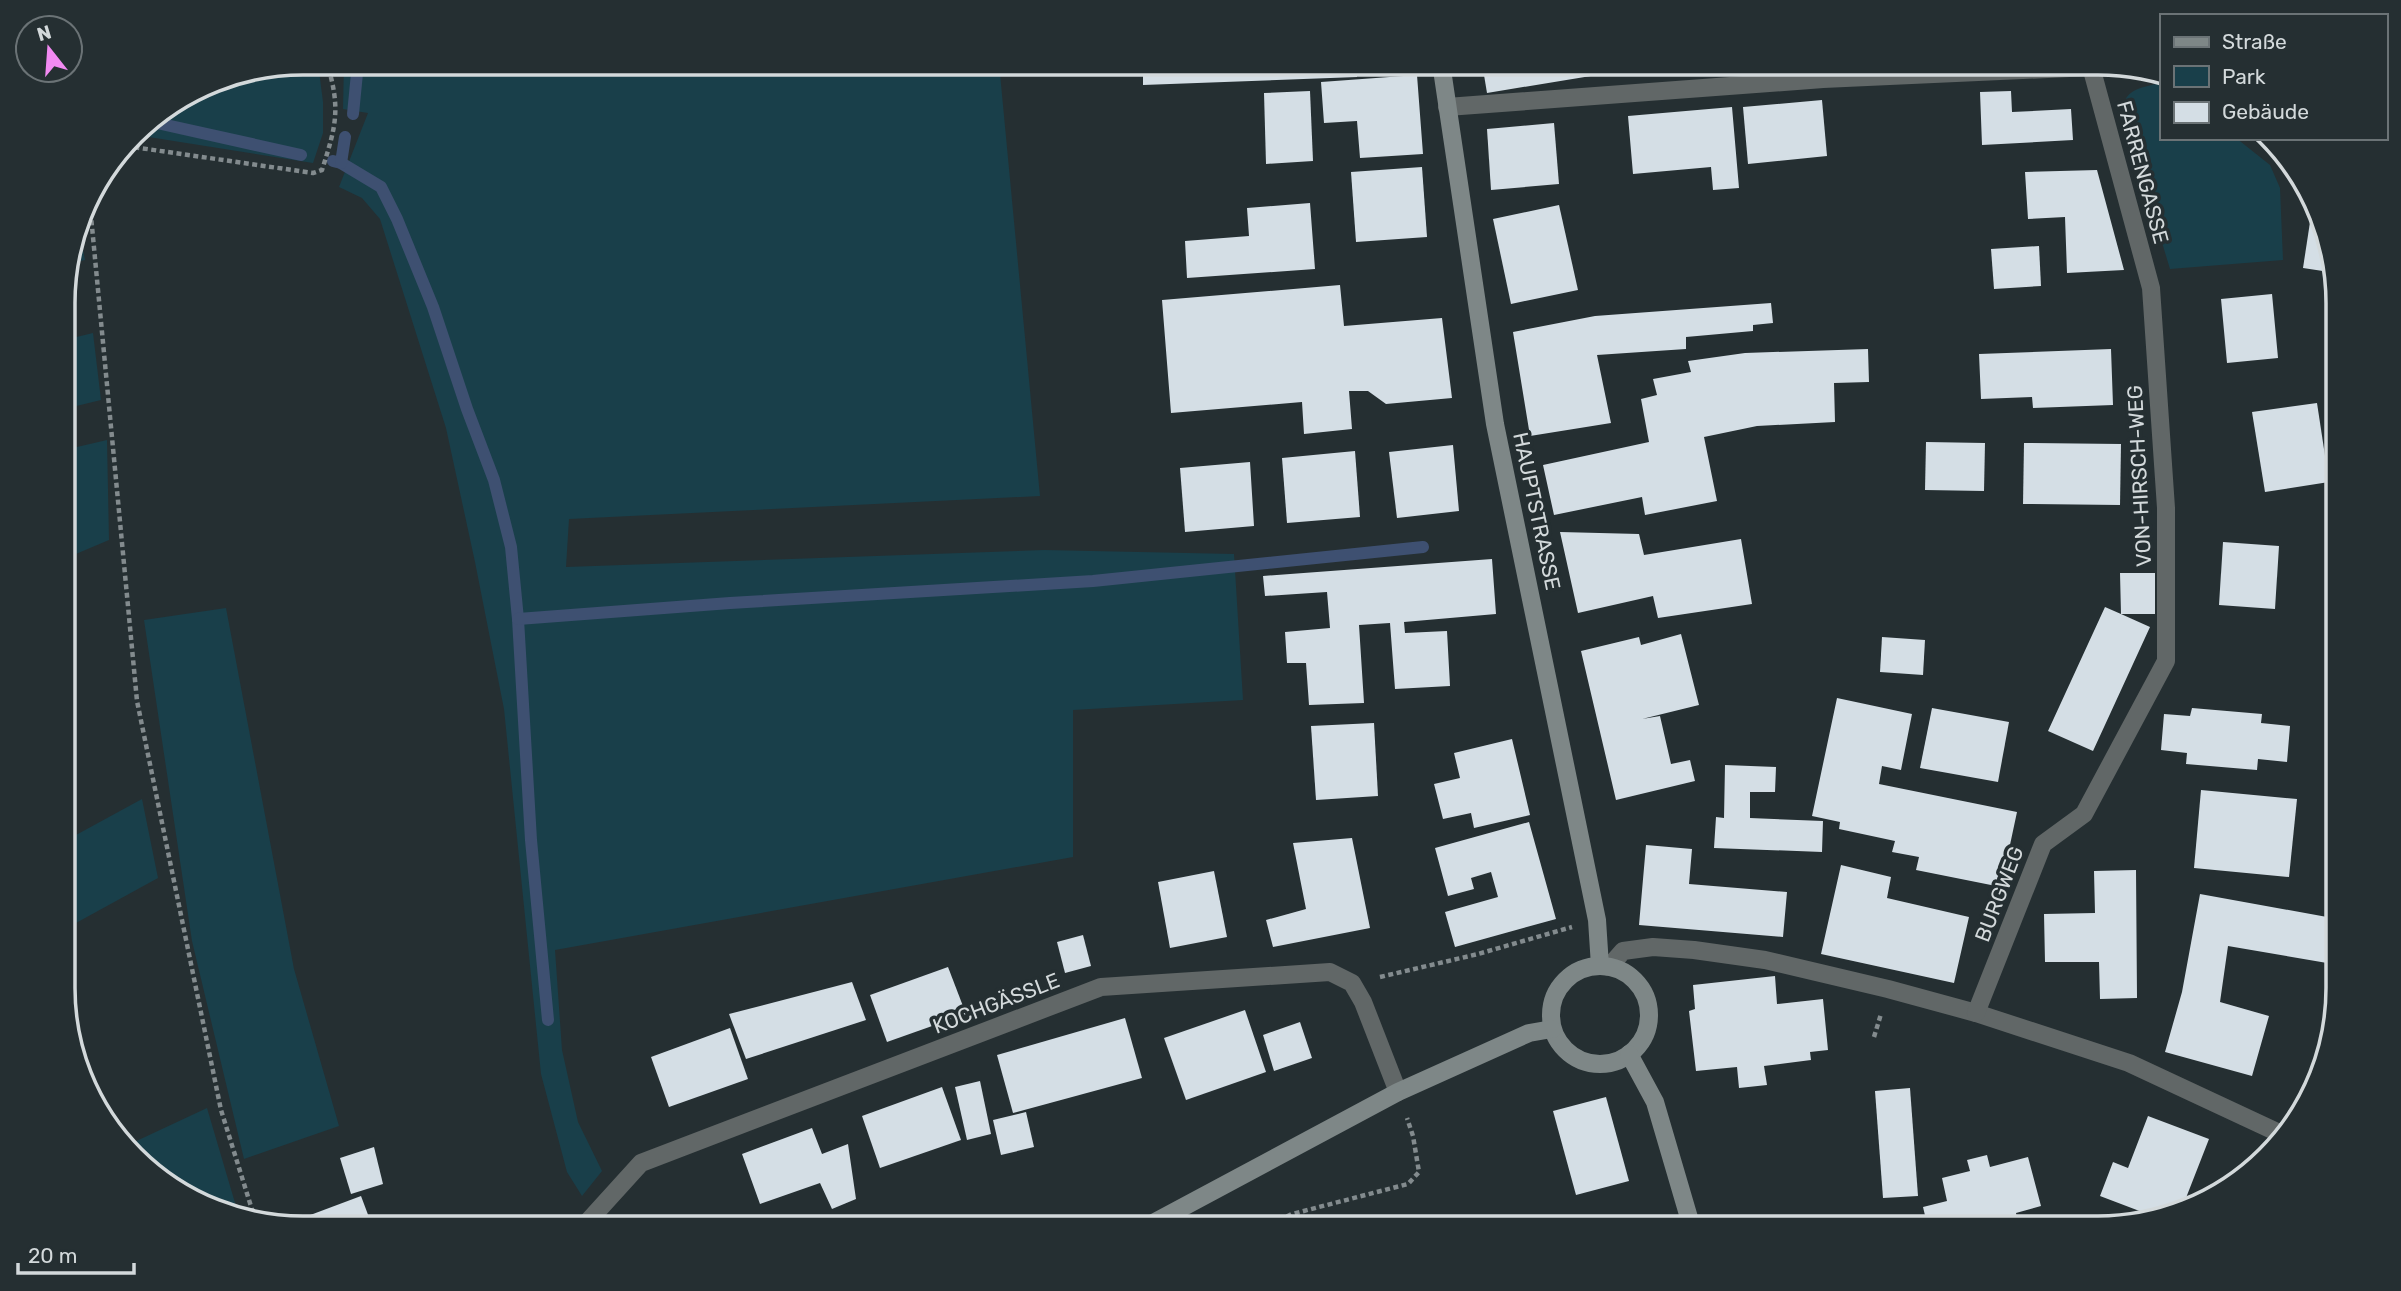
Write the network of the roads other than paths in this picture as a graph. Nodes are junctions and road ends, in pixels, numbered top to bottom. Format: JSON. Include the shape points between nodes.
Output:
{"nodes":[{"id":1,"x":1443,"y":75,"type":"edge"},
{"id":2,"x":1899,"y":75,"type":"edge"},
{"id":3,"x":2093,"y":75,"type":"edge"},
{"id":4,"x":1447,"y":107,"type":"junction"},
{"id":5,"x":2151,"y":288,"type":"joint"},
{"id":6,"x":2166,"y":662,"type":"joint"},
{"id":7,"x":1604,"y":966,"type":"junction"},
{"id":8,"x":1976,"y":1013,"type":"junction"},
{"id":9,"x":1552,"y":1028,"type":"junction"},
{"id":10,"x":1629,"y":1054,"type":"junction"},
{"id":11,"x":1398,"y":1092,"type":"junction"},
{"id":12,"x":2274,"y":1131,"type":"edge"},
{"id":13,"x":1688,"y":1215,"type":"edge"},
{"id":14,"x":593,"y":1216,"type":"edge"},
{"id":15,"x":1167,"y":1216,"type":"edge"}],
"edges":[{"from":1,"to":4,"type":"main road","name":"HAUPTSTRASSE"},
{"from":2,"to":4,"type":"street","name":"FARRENGASSE"},
{"from":3,"to":5,"type":"street","name":"FARRENGASSE"},
{"from":4,"to":7,"type":"main road","name":"HAUPTSTRASSE","via":[[1495,424]]},
{"from":5,"to":6,"type":"street","name":"VON-HIRSCH-WEG","via":[[2166,508]]},
{"from":6,"to":8,"type":"street","name":"BURGWEG","via":[[2084,814],[2043,844]]},
{"from":7,"to":8,"type":"street","via":[[1623,951],[1653,947],[1694,950],[1765,960]]},
{"from":7,"to":9,"type":"main road","via":[[1585,968],[1560,985],[1552,1006]]},
{"from":7,"to":10,"type":"main road","via":[[1624,972],[1645,996],[1648,1028]]},
{"from":8,"to":12,"type":"street","via":[[2129,1063]]},
{"from":9,"to":10,"type":"main road","via":[[1570,1055],[1584,1062],[1600,1065]]},
{"from":9,"to":11,"type":"main road","via":[[1519,1037]]},
{"from":10,"to":13,"type":"main road","via":[[1655,1102]]},
{"from":11,"to":14,"type":"street","name":"KOCHGÄSSLE","via":[[1363,1002],[1352,983],[1330,972],[1101,986],[640,1163]]},
{"from":11,"to":15,"type":"main road"}]}
